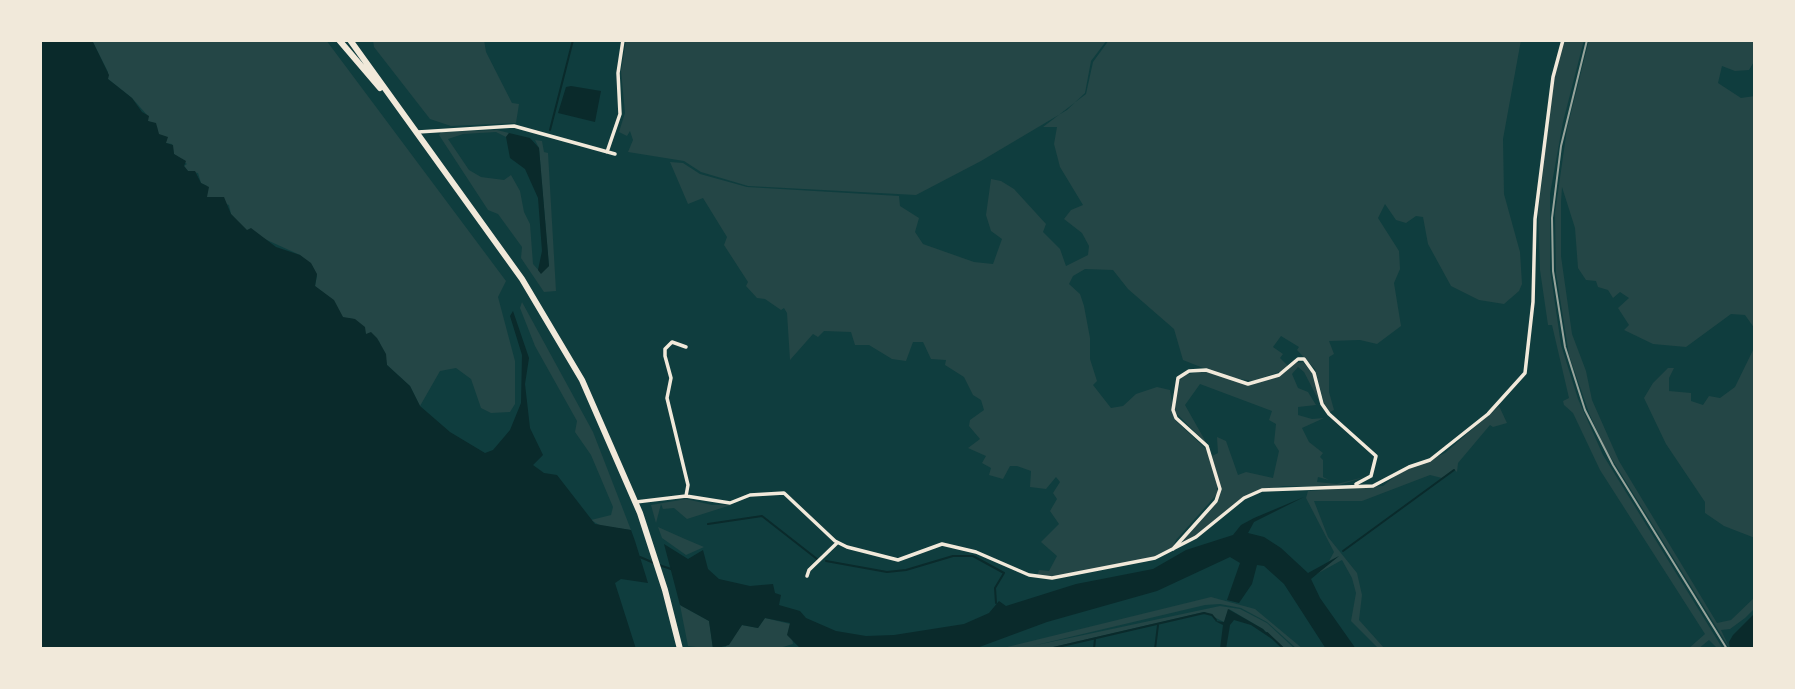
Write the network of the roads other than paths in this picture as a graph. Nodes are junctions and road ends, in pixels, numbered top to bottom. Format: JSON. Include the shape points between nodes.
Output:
{"nodes":[{"id":1,"x":338,"y":40,"type":"edge"},
{"id":2,"x":350,"y":40,"type":"edge"},
{"id":3,"x":623,"y":40,"type":"edge"},
{"id":4,"x":1563,"y":40,"type":"edge"},
{"id":5,"x":404,"y":116,"type":"junction"},
{"id":6,"x":416,"y":132,"type":"junction"},
{"id":7,"x":607,"y":152,"type":"junction"},
{"id":8,"x":615,"y":154,"type":"dead end"},
{"id":9,"x":686,"y":347,"type":"dead end"},
{"id":10,"x":1352,"y":485,"type":"junction"},
{"id":11,"x":686,"y":496,"type":"junction"},
{"id":12,"x":636,"y":503,"type":"junction"},
{"id":13,"x":837,"y":543,"type":"junction"},
{"id":14,"x":1172,"y":550,"type":"junction"},
{"id":15,"x":807,"y":576,"type":"dead end"},
{"id":16,"x":680,"y":649,"type":"edge"}],
"edges":[{"from":1,"to":5,"type":"highway"},
{"from":2,"to":5,"type":"highway"},
{"from":3,"to":7,"type":"street","via":[[618,73],[620,114]]},
{"from":4,"to":10,"type":"street","via":[[1553,77],[1535,219],[1525,373],[1506,397],[1439,454],[1381,484]]},
{"from":5,"to":6,"type":"highway"},
{"from":6,"to":7,"type":"street","via":[[514,127]]},
{"from":6,"to":12,"type":"highway","via":[[541,307],[587,390]]},
{"from":7,"to":8,"type":"street"},
{"from":9,"to":11,"type":"street","via":[[667,344],[665,356],[671,378],[667,398],[688,485]]},
{"from":10,"to":14,"type":"street","via":[[1308,490],[1283,487],[1251,494],[1208,529]]},
{"from":10,"to":14,"type":"street","via":[[1371,476],[1376,456],[1329,414],[1304,359],[1279,375],[1248,384],[1206,370],[1189,371],[1178,378],[1173,410],[1207,446],[1220,489],[1216,501]]},
{"from":11,"to":12,"type":"street"},
{"from":11,"to":13,"type":"street","via":[[720,503],[784,493]]},
{"from":12,"to":16,"type":"highway"},
{"from":13,"to":14,"type":"street","via":[[898,560],[942,544],[1041,578],[1143,562]]},
{"from":13,"to":15,"type":"street"}]}
